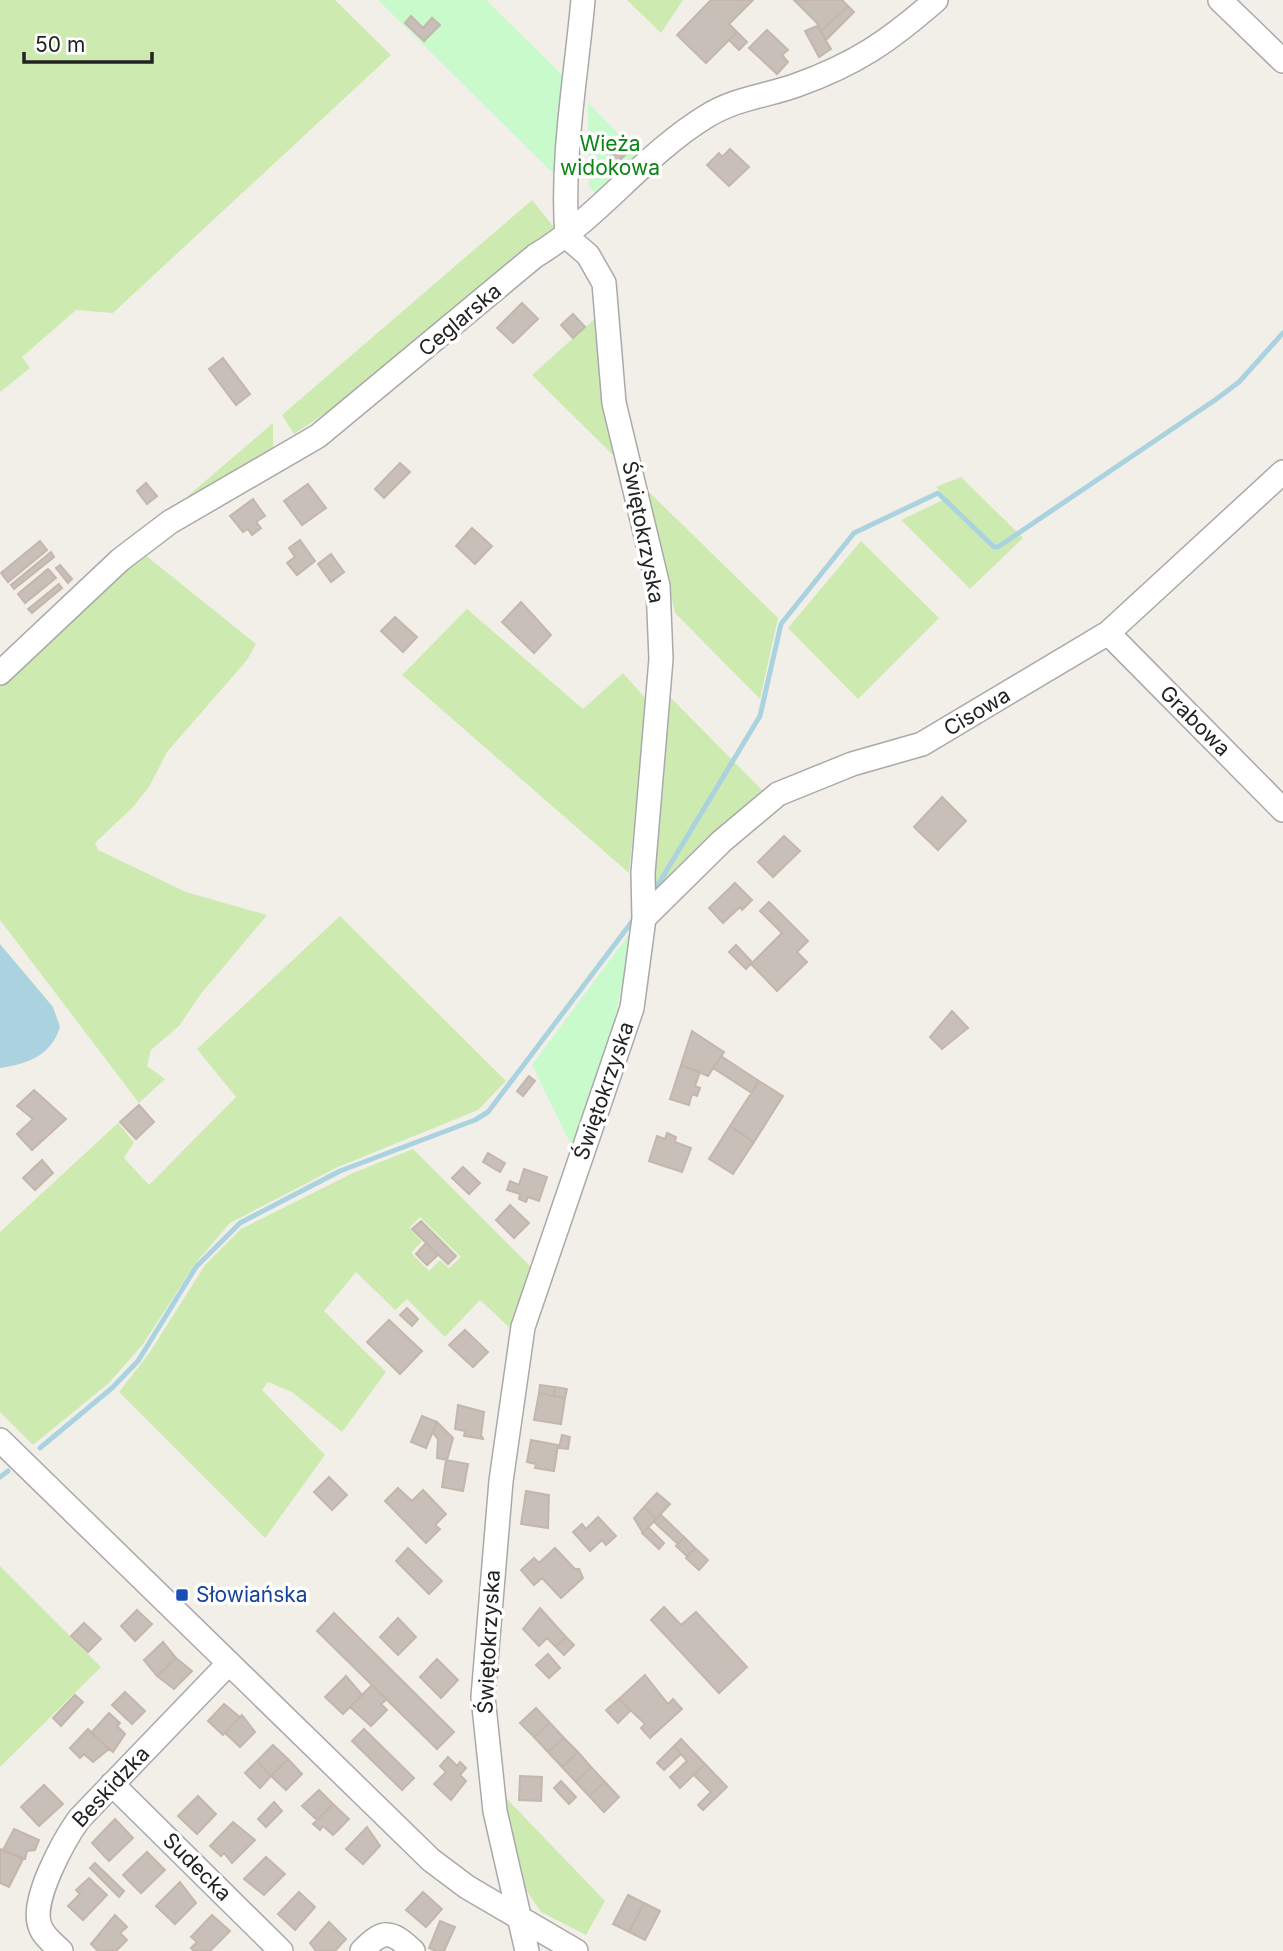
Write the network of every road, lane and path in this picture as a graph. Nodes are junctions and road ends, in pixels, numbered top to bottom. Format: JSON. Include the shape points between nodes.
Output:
{"nodes":[{"id":1,"x":583,"y":0,"type":"edge"},
{"id":2,"x":936,"y":0,"type":"edge"},
{"id":3,"x":1220,"y":0,"type":"edge"},
{"id":4,"x":1283,"y":61,"type":"edge"},
{"id":5,"x":567,"y":237,"type":"junction"},
{"id":6,"x":1283,"y":472,"type":"edge"},
{"id":7,"x":1108,"y":633,"type":"junction"},
{"id":8,"x":0,"y":673,"type":"edge"},
{"id":9,"x":1283,"y":810,"type":"edge"},
{"id":10,"x":647,"y":915,"type":"junction"},
{"id":11,"x":0,"y":1440,"type":"edge"},
{"id":12,"x":229,"y":1663,"type":"junction"},
{"id":13,"x":112,"y":1784,"type":"junction"},
{"id":14,"x":520,"y":1919,"type":"junction"},
{"id":15,"x":61,"y":1951,"type":"edge"},
{"id":16,"x":281,"y":1951,"type":"edge"},
{"id":17,"x":362,"y":1951,"type":"edge"},
{"id":18,"x":413,"y":1951,"type":"edge"},
{"id":19,"x":527,"y":1951,"type":"edge"},
{"id":20,"x":576,"y":1951,"type":"edge"}],
"edges":[{"from":1,"to":5,"type":"street","via":[[576,164],[564,204]]},
{"from":2,"to":5,"type":"street","name":"Ceglarska","via":[[868,55],[708,115],[626,178]]},
{"from":3,"to":4,"type":"street"},
{"from":5,"to":8,"type":"street","name":"Ceglarska","via":[[535,256],[318,436],[170,522],[120,560]]},
{"from":5,"to":10,"type":"street","name":"Świętokrzyska","via":[[588,255],[604,283],[614,403],[658,586],[661,659],[643,873]]},
{"from":6,"to":7,"type":"street","name":"Cisowa"},
{"from":7,"to":9,"type":"street","name":"Grabowa"},
{"from":7,"to":10,"type":"street","name":"Cisowa","via":[[922,744],[852,764],[778,794]]},
{"from":10,"to":14,"type":"street","name":"Świętokrzyska","via":[[632,1008],[523,1328],[501,1481],[483,1696],[494,1799]]},
{"from":11,"to":12,"type":"street"},
{"from":12,"to":13,"type":"street","name":"Beskidzka"},
{"from":12,"to":14,"type":"street","via":[[431,1860]]},
{"from":13,"to":15,"type":"street","name":"Beskidzka","via":[[79,1819],[57,1855],[38,1914],[43,1933]]},
{"from":13,"to":16,"type":"street","name":"Sudecka"},
{"from":14,"to":19,"type":"street","name":"Świętokrzyska"},
{"from":14,"to":20,"type":"street"},
{"from":17,"to":18,"type":"street","via":[[376,1936],[385,1934]]}]}
